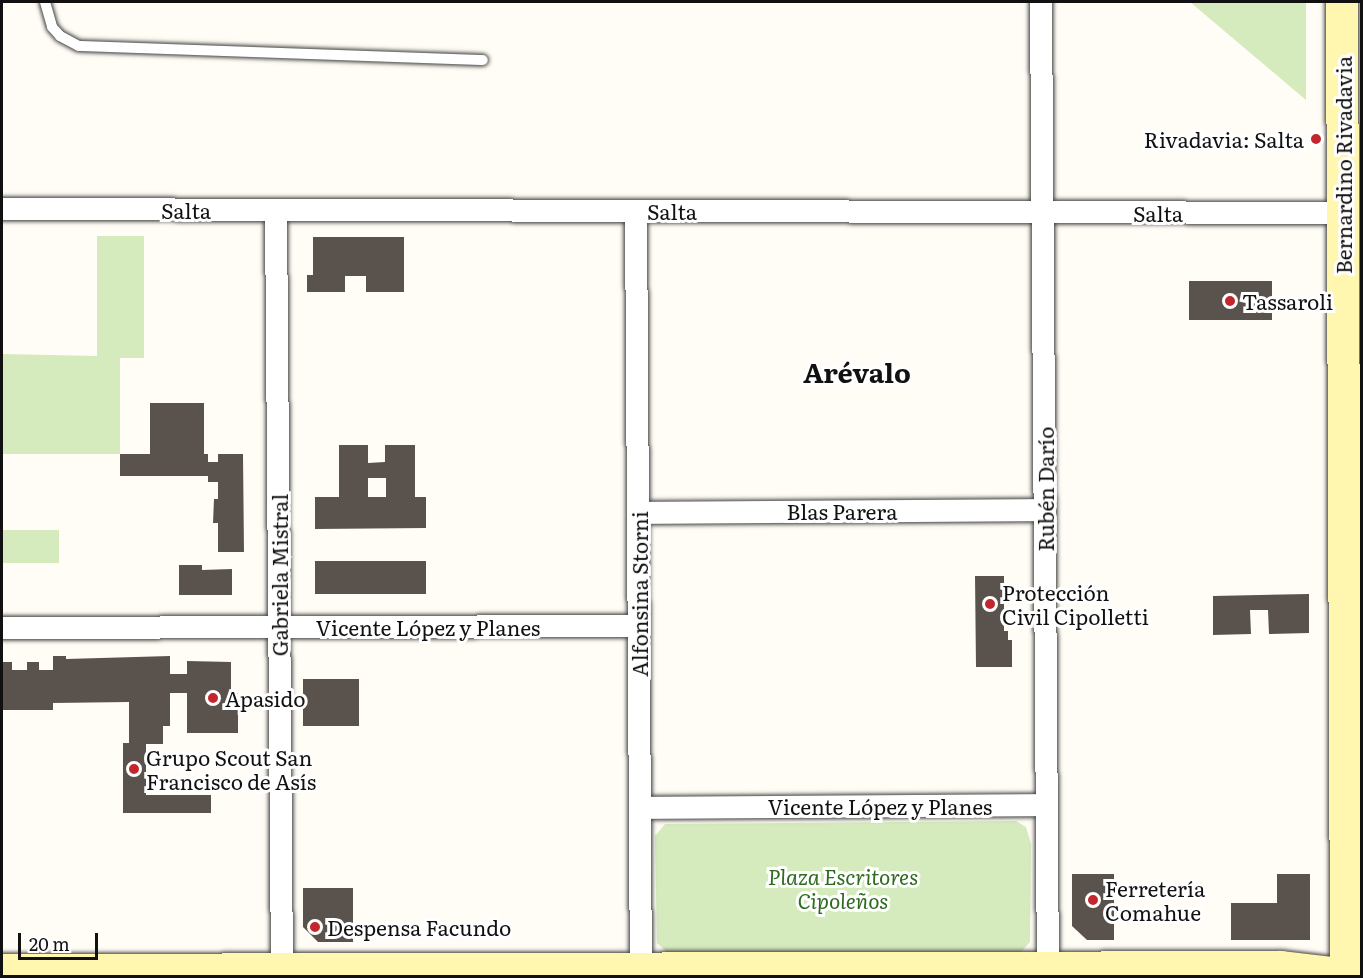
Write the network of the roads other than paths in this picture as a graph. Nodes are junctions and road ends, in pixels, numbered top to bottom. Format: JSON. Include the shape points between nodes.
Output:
{"nodes":[{"id":1,"x":45,"y":2,"type":"edge"},
{"id":2,"x":1041,"y":2,"type":"edge"},
{"id":3,"x":1349,"y":20,"type":"edge"},
{"id":4,"x":483,"y":60,"type":"dead end"},
{"id":5,"x":2,"y":209,"type":"edge"},
{"id":6,"x":276,"y":210,"type":"junction"},
{"id":7,"x":636,"y":211,"type":"junction"},
{"id":8,"x":1043,"y":212,"type":"junction"},
{"id":9,"x":1343,"y":213,"type":"junction"},
{"id":10,"x":1353,"y":426,"type":"edge"},
{"id":11,"x":1045,"y":510,"type":"junction"},
{"id":12,"x":638,"y":513,"type":"junction"},
{"id":13,"x":639,"y":626,"type":"junction"},
{"id":14,"x":279,"y":627,"type":"junction"},
{"id":15,"x":2,"y":628,"type":"edge"},
{"id":16,"x":1047,"y":805,"type":"junction"},
{"id":17,"x":640,"y":808,"type":"junction"},
{"id":18,"x":2,"y":970,"type":"edge"},
{"id":19,"x":641,"y":972,"type":"edge"},
{"id":20,"x":1048,"y":972,"type":"edge"},
{"id":21,"x":282,"y":973,"type":"edge"},
{"id":22,"x":1350,"y":976,"type":"edge"}],
"edges":[{"from":1,"to":4,"type":"lane","via":[[52,27],[79,46]]},
{"from":2,"to":8,"type":"street","name":"Rubén Darío"},
{"from":3,"to":9,"type":"main road","name":"Bernardino Rivadavia"},
{"from":5,"to":6,"type":"street","name":"Salta"},
{"from":6,"to":7,"type":"street","name":"Salta"},
{"from":6,"to":14,"type":"street","name":"Gabriela Mistral"},
{"from":7,"to":8,"type":"street","name":"Salta"},
{"from":7,"to":12,"type":"street","name":"Alfonsina Storni"},
{"from":8,"to":9,"type":"street","name":"Salta"},
{"from":8,"to":11,"type":"street","name":"Rubén Darío"},
{"from":9,"to":10,"type":"main road","name":"Bernardino Rivadavia"},
{"from":10,"to":22,"type":"main road","name":"Bernardino Rivadavia"},
{"from":11,"to":12,"type":"street","name":"Blas Parera"},
{"from":11,"to":16,"type":"street","name":"Rubén Darío"},
{"from":12,"to":13,"type":"street","name":"Alfonsina Storni"},
{"from":13,"to":14,"type":"street","name":"Vicente López y Planes"},
{"from":13,"to":17,"type":"street","name":"Alfonsina Storni"},
{"from":14,"to":15,"type":"street","name":"Vicente López y Planes"},
{"from":14,"to":21,"type":"street","name":"Gabriela Mistral"},
{"from":16,"to":17,"type":"street","name":"Vicente López y Planes"},
{"from":16,"to":20,"type":"street","name":"Rubén Darío"},
{"from":17,"to":19,"type":"street","name":"Alfonsina Storni"},
{"from":18,"to":21,"type":"main road"},
{"from":19,"to":20,"type":"main road"},
{"from":19,"to":21,"type":"main road"},
{"from":20,"to":22,"type":"main road","via":[[1281,968]]}]}
